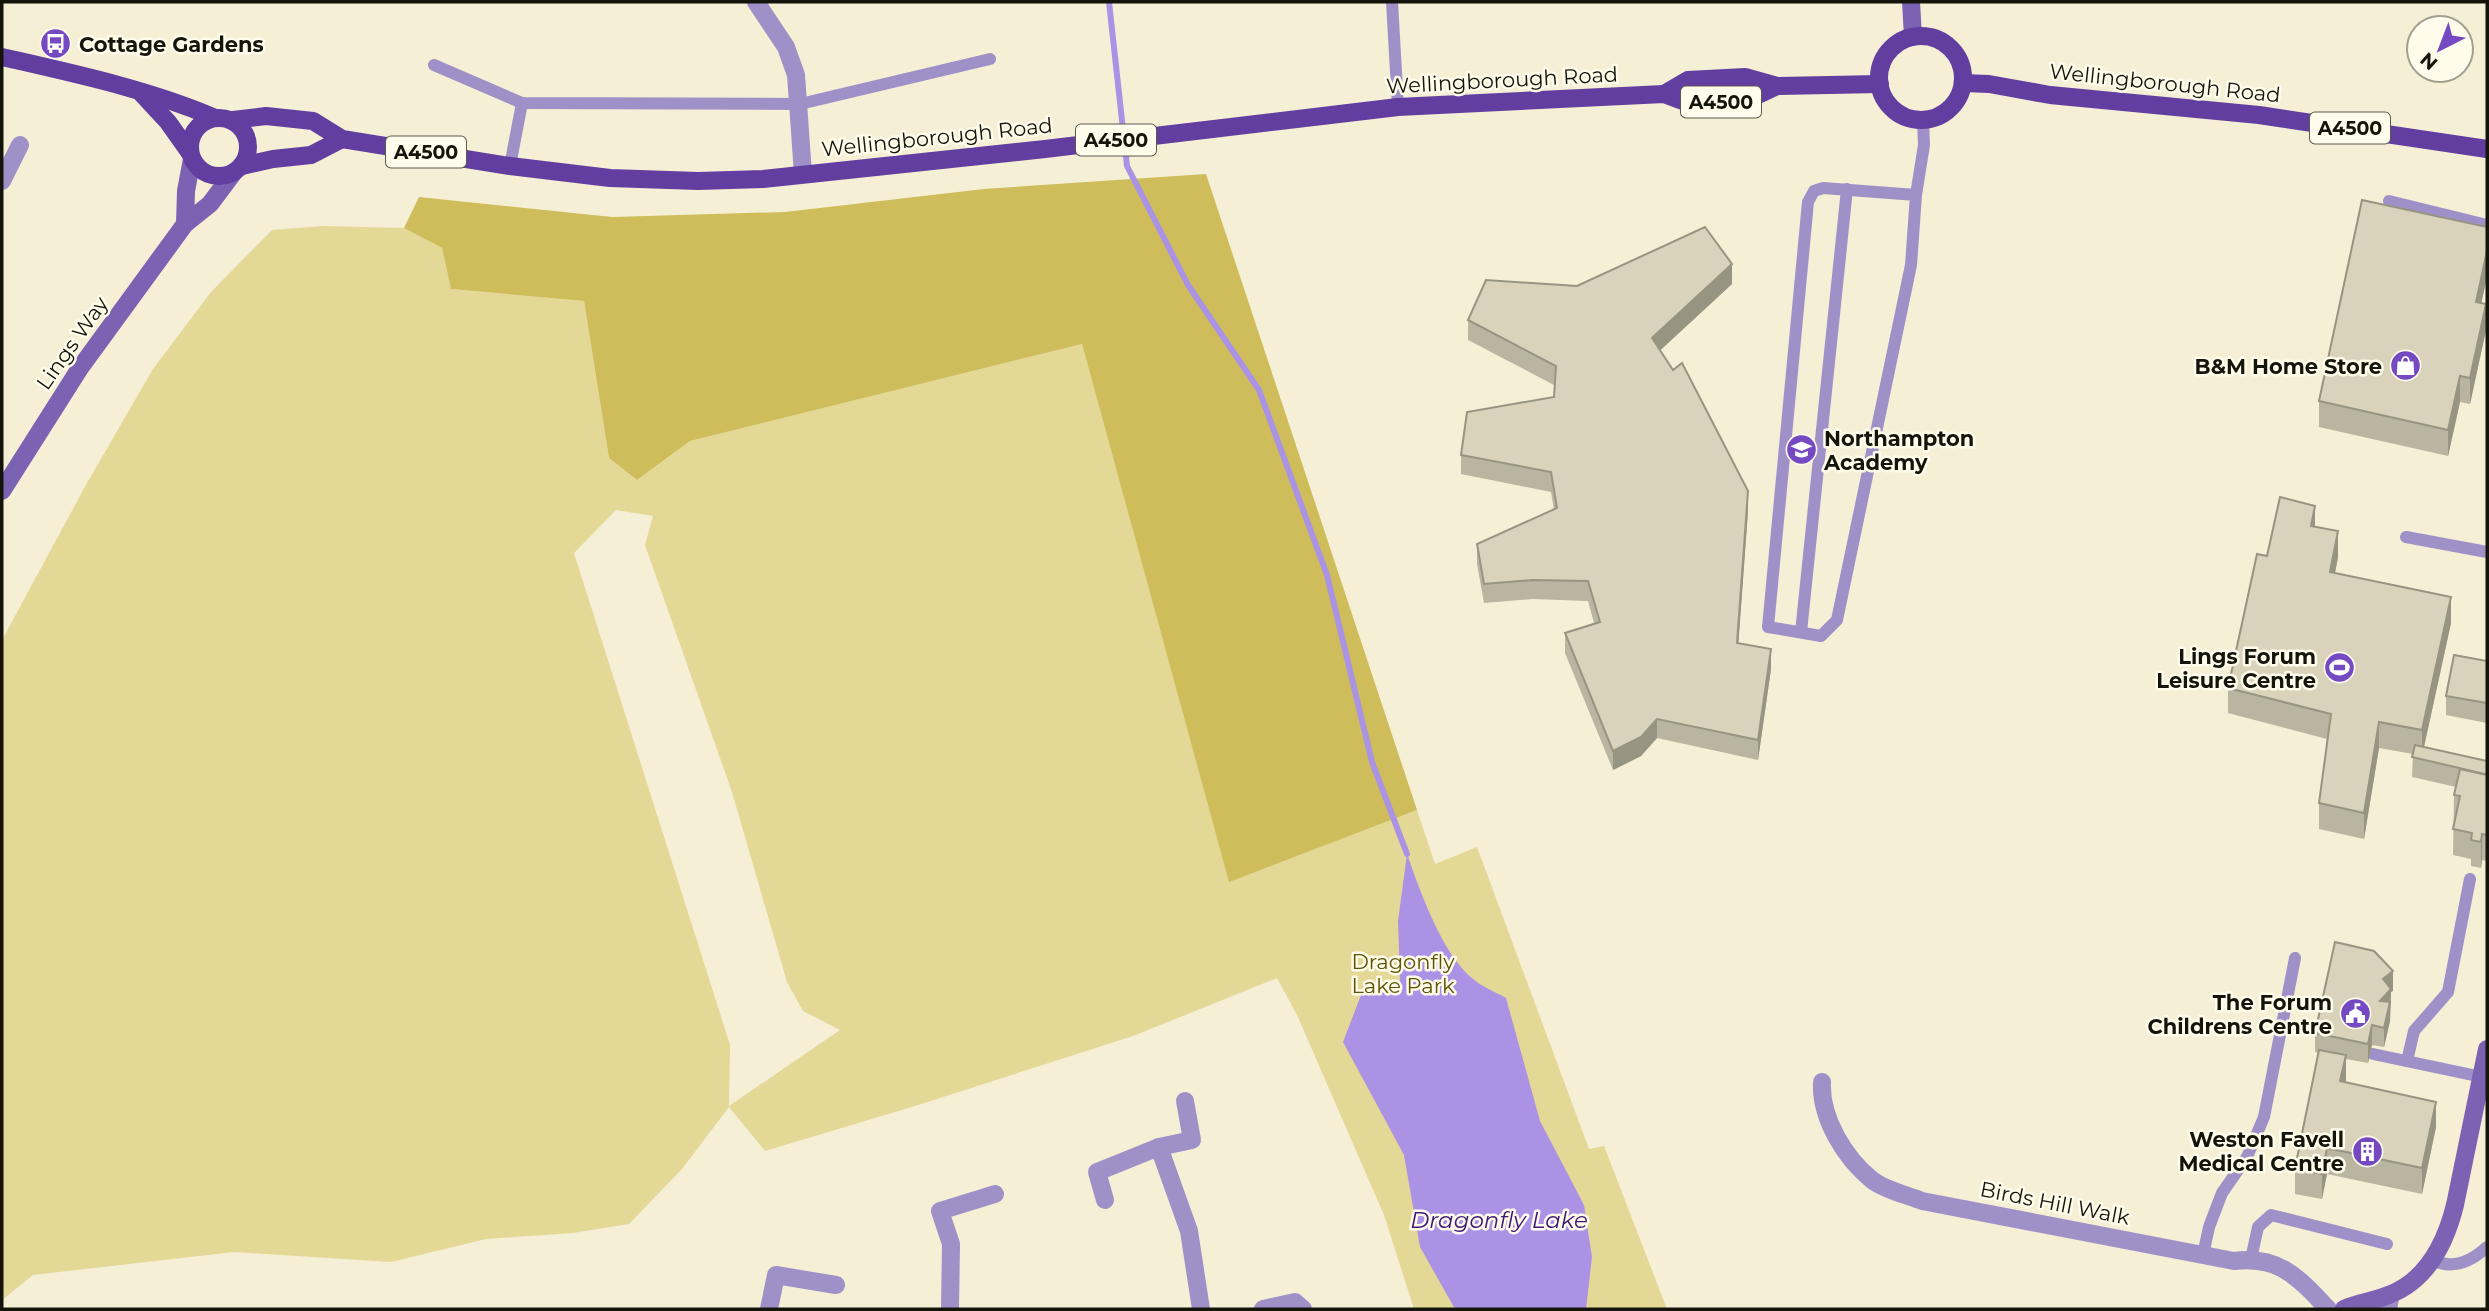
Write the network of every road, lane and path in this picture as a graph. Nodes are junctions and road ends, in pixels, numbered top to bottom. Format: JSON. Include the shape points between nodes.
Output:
{"nodes":[{"id":1,"x":757,"y":2,"type":"edge"},
{"id":2,"x":1392,"y":2,"type":"edge"},
{"id":3,"x":1911,"y":2,"type":"edge"},
{"id":4,"x":1913,"y":37,"type":"junction"},
{"id":5,"x":2,"y":57,"type":"edge"},
{"id":6,"x":990,"y":59,"type":"dead end"},
{"id":7,"x":434,"y":65,"type":"dead end"},
{"id":8,"x":1963,"y":83,"type":"junction"},
{"id":9,"x":1880,"y":84,"type":"junction"},
{"id":10,"x":142,"y":94,"type":"junction"},
{"id":11,"x":522,"y":103,"type":"junction"},
{"id":12,"x":800,"y":104,"type":"junction"},
{"id":13,"x":1398,"y":107,"type":"junction"},
{"id":14,"x":214,"y":117,"type":"junction"},
{"id":15,"x":233,"y":120,"type":"junction"},
{"id":16,"x":1923,"y":120,"type":"junction"},
{"id":17,"x":342,"y":139,"type":"junction"},
{"id":18,"x":20,"y":145,"type":"dead end"},
{"id":19,"x":2487,"y":149,"type":"edge"},
{"id":20,"x":191,"y":156,"type":"junction"},
{"id":21,"x":510,"y":166,"type":"junction"},
{"id":22,"x":238,"y":169,"type":"junction"},
{"id":23,"x":803,"y":174,"type":"junction"},
{"id":24,"x":2,"y":181,"type":"edge"},
{"id":25,"x":1847,"y":189,"type":"junction"},
{"id":26,"x":1916,"y":195,"type":"junction"},
{"id":27,"x":2389,"y":201,"type":"dead end"},
{"id":28,"x":185,"y":224,"type":"junction"},
{"id":29,"x":2487,"y":225,"type":"edge"},
{"id":30,"x":2,"y":491,"type":"edge"},
{"id":31,"x":2406,"y":537,"type":"dead end"},
{"id":32,"x":2487,"y":548,"type":"edge"},
{"id":33,"x":1801,"y":632,"type":"junction"},
{"id":34,"x":2470,"y":879,"type":"dead end"},
{"id":35,"x":2295,"y":958,"type":"dead end"},
{"id":36,"x":2487,"y":1049,"type":"edge"},
{"id":37,"x":2373,"y":1054,"type":"dead end"},
{"id":38,"x":2407,"y":1061,"type":"junction"},
{"id":39,"x":2482,"y":1077,"type":"junction"},
{"id":40,"x":1822,"y":1082,"type":"dead end"},
{"id":41,"x":1185,"y":1101,"type":"dead end"},
{"id":42,"x":1159,"y":1147,"type":"junction"},
{"id":43,"x":995,"y":1194,"type":"dead end"},
{"id":44,"x":1105,"y":1200,"type":"dead end"},
{"id":45,"x":2387,"y":1244,"type":"dead end"},
{"id":46,"x":2487,"y":1247,"type":"edge"},
{"id":47,"x":2203,"y":1255,"type":"junction"},
{"id":48,"x":2251,"y":1259,"type":"junction"},
{"id":49,"x":2432,"y":1260,"type":"junction"},
{"id":50,"x":836,"y":1285,"type":"dead end"},
{"id":51,"x":2389,"y":1302,"type":"edge"},
{"id":52,"x":769,"y":1309,"type":"edge"},
{"id":53,"x":950,"y":1309,"type":"edge"},
{"id":54,"x":1201,"y":1309,"type":"edge"},
{"id":55,"x":1263,"y":1309,"type":"edge"},
{"id":56,"x":1303,"y":1309,"type":"edge"},
{"id":57,"x":2328,"y":1309,"type":"edge"},
{"id":58,"x":2344,"y":1309,"type":"edge"}],
"edges":[{"from":1,"to":12,"type":"street","via":[[786,47]]},
{"from":2,"to":13,"type":"lane"},
{"from":3,"to":4,"type":"street"},
{"from":4,"to":8,"type":"main road","via":[[1938,40],[1950,47],[1958,58]]},
{"from":4,"to":9,"type":"main road","via":[[1887,54]]},
{"from":5,"to":10,"type":"main road"},
{"from":6,"to":12,"type":"lane"},
{"from":7,"to":11,"type":"lane"},
{"from":8,"to":16,"type":"main road","via":[[1950,109]]},
{"from":8,"to":19,"type":"main road","name":"Wellingborough Road","number":"A4500","via":[[2259,115]]},
{"from":9,"to":13,"type":"main road","name":"Wellingborough Road","number":"A4500","via":[[1777,86],[1745,77],[1688,80],[1664,94]]},
{"from":9,"to":16,"type":"main road","via":[[1883,96],[1899,114]]},
{"from":10,"to":14,"type":"main road"},
{"from":10,"to":20,"type":"main road"},
{"from":11,"to":12,"type":"lane"},
{"from":11,"to":21,"type":"lane"},
{"from":12,"to":23,"type":"street"},
{"from":13,"to":23,"type":"main road","name":"Wellingborough Road","number":"A4500"},
{"from":14,"to":15,"type":"main road"},
{"from":14,"to":20,"type":"main road","via":[[195,130]]},
{"from":15,"to":17,"type":"main road","name":"Wellingborough Road","via":[[313,121]]},
{"from":15,"to":22,"type":"main road","via":[[242,127],[249,146]]},
{"from":16,"to":26,"type":"lane"},
{"from":17,"to":21,"type":"main road","name":"Wellingborough Road","number":"A4500"},
{"from":17,"to":22,"type":"main road","via":[[311,155]]},
{"from":18,"to":24,"type":"street"},
{"from":20,"to":22,"type":"main road","via":[[211,175],[223,176]]},
{"from":20,"to":28,"type":"street"},
{"from":21,"to":23,"type":"main road","name":"Wellingborough Road","number":"A4500","via":[[673,180]]},
{"from":22,"to":28,"type":"street","name":"Lings Way","via":[[210,204]]},
{"from":25,"to":26,"type":"lane"},
{"from":25,"to":33,"type":"lane"},
{"from":25,"to":33,"type":"lane","via":[[1814,191],[1808,202],[1768,627]]},
{"from":26,"to":33,"type":"lane","via":[[1911,265],[1837,620],[1821,636]]},
{"from":27,"to":29,"type":"lane"},
{"from":28,"to":30,"type":"street","name":"Lings Way","via":[[80,368]]},
{"from":31,"to":32,"type":"lane"},
{"from":34,"to":38,"type":"lane","via":[[2448,992],[2414,1031]]},
{"from":35,"to":47,"type":"lane","via":[[2263,1116],[2247,1157],[2222,1193]]},
{"from":36,"to":39,"type":"street"},
{"from":37,"to":38,"type":"lane"},
{"from":38,"to":39,"type":"lane"},
{"from":39,"to":49,"type":"street","via":[[2449,1228]]},
{"from":40,"to":47,"type":"street","name":"Birds Hill Walk","via":[[1821,1098],[1841,1146],[1874,1181],[1922,1201]]},
{"from":41,"to":42,"type":"street","via":[[1192,1140]]},
{"from":42,"to":44,"type":"street","via":[[1097,1172]]},
{"from":42,"to":54,"type":"street","via":[[1189,1231]]},
{"from":43,"to":53,"type":"street","via":[[940,1211],[951,1244]]},
{"from":45,"to":48,"type":"lane","via":[[2271,1215],[2258,1227]]},
{"from":46,"to":49,"type":"lane","via":[[2458,1265],[2444,1266]]},
{"from":47,"to":48,"type":"street","name":"Birds Hill Walk"},
{"from":48,"to":57,"type":"street","name":"Birds Hill Walk","via":[[2284,1268]]},
{"from":49,"to":51,"type":"street"},
{"from":50,"to":52,"type":"street","via":[[776,1275]]},
{"from":51,"to":58,"type":"street"},
{"from":55,"to":56,"type":"street","via":[[1295,1302]]}]}
